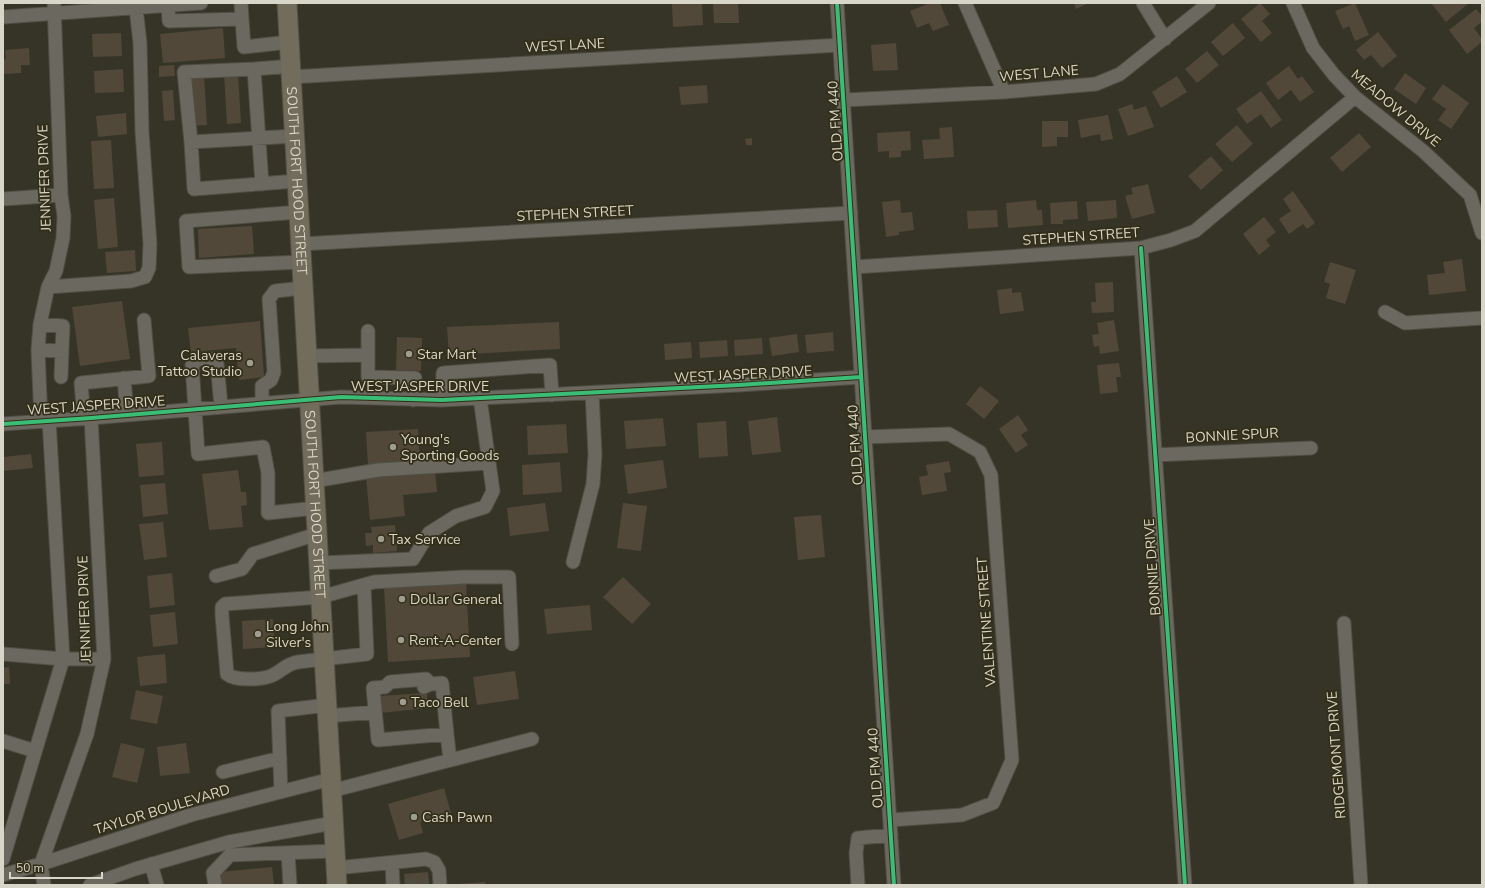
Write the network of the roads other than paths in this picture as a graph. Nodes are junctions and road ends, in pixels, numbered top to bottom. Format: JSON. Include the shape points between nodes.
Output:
{"nodes":[{"id":1,"x":201,"y":3,"type":"edge"},
{"id":2,"x":241,"y":3,"type":"edge"},
{"id":3,"x":287,"y":3,"type":"edge"},
{"id":4,"x":838,"y":3,"type":"edge"},
{"id":5,"x":965,"y":3,"type":"edge"},
{"id":6,"x":1143,"y":3,"type":"edge"},
{"id":7,"x":1208,"y":3,"type":"edge"},
{"id":8,"x":1293,"y":3,"type":"edge"},
{"id":9,"x":168,"y":5,"type":"junction"},
{"id":10,"x":54,"y":8,"type":"edge"},
{"id":11,"x":136,"y":8,"type":"junction"},
{"id":12,"x":3,"y":17,"type":"edge"},
{"id":13,"x":242,"y":19,"type":"junction"},
{"id":14,"x":1165,"y":39,"type":"junction"},
{"id":15,"x":289,"y":42,"type":"junction"},
{"id":16,"x":840,"y":45,"type":"junction"},
{"id":17,"x":254,"y":69,"type":"junction"},
{"id":18,"x":291,"y":71,"type":"junction"},
{"id":19,"x":1004,"y":92,"type":"junction"},
{"id":20,"x":1355,"y":97,"type":"junction"},
{"id":21,"x":845,"y":100,"type":"junction"},
{"id":22,"x":295,"y":136,"type":"junction"},
{"id":23,"x":259,"y":138,"type":"junction"},
{"id":24,"x":191,"y":142,"type":"junction"},
{"id":25,"x":297,"y":181,"type":"junction"},
{"id":26,"x":262,"y":184,"type":"junction"},
{"id":27,"x":61,"y":195,"type":"junction"},
{"id":28,"x":3,"y":199,"type":"edge"},
{"id":29,"x":299,"y":212,"type":"junction"},
{"id":30,"x":851,"y":213,"type":"junction"},
{"id":31,"x":1482,"y":233,"type":"edge"},
{"id":32,"x":1141,"y":248,"type":"junction"},
{"id":33,"x":301,"y":253,"type":"junction"},
{"id":34,"x":855,"y":267,"type":"junction"},
{"id":35,"x":48,"y":287,"type":"junction"},
{"id":36,"x":303,"y":288,"type":"junction"},
{"id":37,"x":1385,"y":312,"type":"dead end"},
{"id":38,"x":1482,"y":318,"type":"edge"},
{"id":39,"x":144,"y":320,"type":"dead end"},
{"id":40,"x":40,"y":324,"type":"junction"},
{"id":41,"x":368,"y":331,"type":"dead end"},
{"id":42,"x":38,"y":350,"type":"junction"},
{"id":43,"x":62,"y":351,"type":"junction"},
{"id":44,"x":368,"y":355,"type":"junction"},
{"id":45,"x":307,"y":356,"type":"junction"},
{"id":46,"x":61,"y":377,"type":"junction"},
{"id":47,"x":381,"y":377,"type":"junction"},
{"id":48,"x":861,"y":377,"type":"junction"},
{"id":49,"x":39,"y":378,"type":"junction"},
{"id":50,"x":124,"y":378,"type":"junction"},
{"id":51,"x":81,"y":383,"type":"junction"},
{"id":52,"x":592,"y":393,"type":"junction"},
{"id":53,"x":552,"y":395,"type":"junction"},
{"id":54,"x":310,"y":398,"type":"junction"},
{"id":55,"x":379,"y":398,"type":"junction"},
{"id":56,"x":480,"y":398,"type":"junction"},
{"id":57,"x":414,"y":400,"type":"junction"},
{"id":58,"x":442,"y":400,"type":"junction"},
{"id":59,"x":262,"y":403,"type":"junction"},
{"id":60,"x":222,"y":406,"type":"junction"},
{"id":61,"x":194,"y":408,"type":"junction"},
{"id":62,"x":127,"y":414,"type":"junction"},
{"id":63,"x":91,"y":418,"type":"junction"},
{"id":64,"x":45,"y":420,"type":"junction"},
{"id":65,"x":3,"y":424,"type":"edge"},
{"id":66,"x":865,"y":437,"type":"junction"},
{"id":67,"x":1311,"y":448,"type":"dead end"},
{"id":68,"x":1155,"y":455,"type":"junction"},
{"id":69,"x":489,"y":463,"type":"junction"},
{"id":70,"x":314,"y":481,"type":"junction"},
{"id":71,"x":316,"y":508,"type":"junction"},
{"id":72,"x":317,"y":534,"type":"junction"},
{"id":73,"x":573,"y":562,"type":"dead end"},
{"id":74,"x":319,"y":564,"type":"junction"},
{"id":75,"x":216,"y":576,"type":"dead end"},
{"id":76,"x":364,"y":584,"type":"junction"},
{"id":77,"x":321,"y":597,"type":"junction"},
{"id":78,"x":1344,"y":622,"type":"dead end"},
{"id":79,"x":512,"y":644,"type":"dead end"},
{"id":80,"x":3,"y":654,"type":"edge"},
{"id":81,"x":63,"y":658,"type":"junction"},
{"id":82,"x":104,"y":659,"type":"junction"},
{"id":83,"x":324,"y":659,"type":"junction"},
{"id":84,"x":327,"y":711,"type":"junction"},
{"id":85,"x":375,"y":712,"type":"junction"},
{"id":86,"x":447,"y":734,"type":"junction"},
{"id":87,"x":532,"y":739,"type":"dead end"},
{"id":88,"x":3,"y":741,"type":"edge"},
{"id":89,"x":35,"y":751,"type":"junction"},
{"id":90,"x":280,"y":758,"type":"junction"},
{"id":91,"x":450,"y":760,"type":"junction"},
{"id":92,"x":222,"y":772,"type":"dead end"},
{"id":93,"x":331,"y":785,"type":"junction"},
{"id":94,"x":281,"y":792,"type":"junction"},
{"id":95,"x":890,"y":820,"type":"junction"},
{"id":96,"x":333,"y":822,"type":"junction"},
{"id":97,"x":891,"y":835,"type":"junction"},
{"id":98,"x":288,"y":853,"type":"junction"},
{"id":99,"x":3,"y":859,"type":"edge"},
{"id":100,"x":392,"y":863,"type":"junction"},
{"id":101,"x":41,"y":864,"type":"junction"},
{"id":102,"x":151,"y":864,"type":"junction"},
{"id":103,"x":336,"y":868,"type":"edge"},
{"id":104,"x":3,"y":875,"type":"edge"},
{"id":105,"x":436,"y":884,"type":"edge"},
{"id":106,"x":44,"y":885,"type":"edge"},
{"id":107,"x":90,"y":885,"type":"edge"},
{"id":108,"x":156,"y":885,"type":"edge"},
{"id":109,"x":215,"y":885,"type":"edge"},
{"id":110,"x":290,"y":885,"type":"edge"},
{"id":111,"x":393,"y":885,"type":"edge"},
{"id":112,"x":401,"y":885,"type":"edge"},
{"id":113,"x":405,"y":885,"type":"edge"},
{"id":114,"x":858,"y":885,"type":"edge"},
{"id":115,"x":894,"y":885,"type":"edge"},
{"id":116,"x":1185,"y":885,"type":"edge"},
{"id":117,"x":1361,"y":885,"type":"edge"}],
"edges":[{"from":1,"to":9,"type":"street"},
{"from":2,"to":13,"type":"street"},
{"from":3,"to":15,"type":"highway","name":"SOUTH FORT HOOD STREET"},
{"from":4,"to":16,"type":"street","name":"OLD FM 440"},
{"from":5,"to":19,"type":"street"},
{"from":6,"to":14,"type":"street"},
{"from":7,"to":14,"type":"street","name":"WEST LANE"},
{"from":8,"to":20,"type":"street","name":"MEADOW DRIVE","via":[[1313,48]]},
{"from":9,"to":11,"type":"street"},
{"from":9,"to":13,"type":"street","via":[[169,21]]},
{"from":10,"to":11,"type":"street"},
{"from":10,"to":12,"type":"street"},
{"from":10,"to":27,"type":"street","name":"JENNIFER DRIVE"},
{"from":11,"to":35,"type":"street","via":[[140,43],[149,268],[145,277],[131,281]]},
{"from":13,"to":15,"type":"street","via":[[244,47]]},
{"from":14,"to":19,"type":"street","name":"WEST LANE","via":[[1120,74],[1096,84]]},
{"from":15,"to":18,"type":"highway","name":"SOUTH FORT HOOD STREET"},
{"from":16,"to":18,"type":"street","name":"WEST LANE"},
{"from":16,"to":21,"type":"street","name":"OLD FM 440"},
{"from":17,"to":18,"type":"street","name":"WEST LANE"},
{"from":17,"to":23,"type":"street"},
{"from":17,"to":24,"type":"street","name":"WEST LANE","via":[[184,72]]},
{"from":18,"to":22,"type":"highway","name":"SOUTH FORT HOOD STREET"},
{"from":19,"to":21,"type":"street","name":"WEST LANE"},
{"from":20,"to":31,"type":"street","name":"MEADOW DRIVE","via":[[1423,151],[1470,195]]},
{"from":20,"to":32,"type":"street","name":"STEPHEN STREET","via":[[1195,231]]},
{"from":21,"to":30,"type":"street","name":"OLD FM 440"},
{"from":22,"to":23,"type":"street"},
{"from":22,"to":25,"type":"highway","name":"SOUTH FORT HOOD STREET"},
{"from":23,"to":24,"type":"street"},
{"from":23,"to":26,"type":"street"},
{"from":24,"to":26,"type":"street","via":[[194,189]]},
{"from":25,"to":26,"type":"street"},
{"from":25,"to":29,"type":"highway","name":"SOUTH FORT HOOD STREET"},
{"from":27,"to":28,"type":"street"},
{"from":27,"to":35,"type":"street","name":"JENNIFER DRIVE","via":[[64,216],[63,238],[56,271]]},
{"from":29,"to":33,"type":"highway","name":"SOUTH FORT HOOD STREET"},
{"from":29,"to":33,"type":"street","name":"STEPHEN STREET","via":[[186,221],[189,267]]},
{"from":30,"to":33,"type":"street","name":"STEPHEN STREET"},
{"from":30,"to":34,"type":"street","name":"OLD FM 440"},
{"from":32,"to":34,"type":"street","name":"STEPHEN STREET"},
{"from":32,"to":68,"type":"street","name":"BONNIE DRIVE"},
{"from":33,"to":36,"type":"highway","name":"SOUTH FORT HOOD STREET"},
{"from":34,"to":48,"type":"street","name":"OLD FM 440"},
{"from":35,"to":40,"type":"street","name":"JENNIFER DRIVE"},
{"from":36,"to":45,"type":"highway","name":"SOUTH FORT HOOD STREET"},
{"from":36,"to":59,"type":"street","via":[[275,291],[269,299],[274,372],[272,380],[262,386]]},
{"from":37,"to":38,"type":"street","via":[[1406,323]]},
{"from":39,"to":50,"type":"street","via":[[149,376]]},
{"from":40,"to":42,"type":"street","name":"JENNIFER DRIVE"},
{"from":40,"to":43,"type":"street","via":[[64,320]]},
{"from":41,"to":44,"type":"street"},
{"from":42,"to":43,"type":"street"},
{"from":42,"to":49,"type":"street","name":"JENNIFER DRIVE"},
{"from":43,"to":46,"type":"street"},
{"from":44,"to":45,"type":"street"},
{"from":44,"to":47,"type":"street","via":[[368,377]]},
{"from":45,"to":54,"type":"highway","name":"SOUTH FORT HOOD STREET"},
{"from":46,"to":49,"type":"street"},
{"from":46,"to":51,"type":"street"},
{"from":47,"to":55,"type":"street"},
{"from":47,"to":57,"type":"street","via":[[415,378]]},
{"from":48,"to":52,"type":"street","name":"WEST JASPER DRIVE"},
{"from":48,"to":66,"type":"street","name":"OLD FM 440"},
{"from":49,"to":64,"type":"street","name":"JENNIFER DRIVE"},
{"from":50,"to":51,"type":"street"},
{"from":50,"to":62,"type":"street"},
{"from":51,"to":63,"type":"street","via":[[83,407]]},
{"from":52,"to":53,"type":"street","name":"WEST JASPER DRIVE"},
{"from":52,"to":73,"type":"street","via":[[595,454],[593,484]]},
{"from":53,"to":56,"type":"street","name":"WEST JASPER DRIVE"},
{"from":53,"to":58,"type":"street","via":[[550,365],[443,372]]},
{"from":54,"to":55,"type":"street","name":"WEST JASPER DRIVE"},
{"from":54,"to":59,"type":"street","name":"WEST JASPER DRIVE"},
{"from":54,"to":70,"type":"highway","name":"SOUTH FORT HOOD STREET"},
{"from":55,"to":57,"type":"street","name":"WEST JASPER DRIVE"},
{"from":56,"to":58,"type":"street","name":"WEST JASPER DRIVE"},
{"from":56,"to":69,"type":"street"},
{"from":57,"to":58,"type":"street","name":"WEST JASPER DRIVE"},
{"from":59,"to":60,"type":"street","name":"WEST JASPER DRIVE"},
{"from":60,"to":61,"type":"street","name":"WEST JASPER DRIVE"},
{"from":60,"to":61,"type":"street","via":[[217,363],[214,359],[198,359],[192,365]]},
{"from":61,"to":62,"type":"street","name":"WEST JASPER DRIVE"},
{"from":61,"to":71,"type":"street","via":[[198,454],[264,447],[268,472],[268,513]]},
{"from":62,"to":63,"type":"street","name":"WEST JASPER DRIVE"},
{"from":63,"to":64,"type":"street","name":"WEST JASPER DRIVE"},
{"from":63,"to":82,"type":"street","name":"JENNIFER DRIVE"},
{"from":64,"to":65,"type":"street","name":"WEST JASPER DRIVE"},
{"from":64,"to":81,"type":"street","name":"JENNIFER DRIVE"},
{"from":66,"to":95,"type":"street","name":"OLD FM 440"},
{"from":66,"to":95,"type":"street","name":"VALENTINE STREET","via":[[949,434],[980,452],[991,475],[1012,760],[993,803],[962,815]]},
{"from":67,"to":68,"type":"street","name":"BONNIE SPUR"},
{"from":68,"to":116,"type":"street","name":"BONNIE DRIVE"},
{"from":69,"to":70,"type":"street","via":[[378,470]]},
{"from":69,"to":74,"type":"street","via":[[493,491],[485,507],[456,516],[429,532],[413,559]]},
{"from":70,"to":71,"type":"highway","name":"SOUTH FORT HOOD STREET"},
{"from":71,"to":72,"type":"highway","name":"SOUTH FORT HOOD STREET"},
{"from":72,"to":74,"type":"highway","name":"SOUTH FORT HOOD STREET"},
{"from":72,"to":75,"type":"street","via":[[253,554],[242,569]]},
{"from":74,"to":77,"type":"highway","name":"SOUTH FORT HOOD STREET"},
{"from":76,"to":77,"type":"street"},
{"from":76,"to":79,"type":"street","via":[[464,577],[509,577]]},
{"from":76,"to":83,"type":"street","via":[[367,654]]},
{"from":77,"to":83,"type":"highway","name":"SOUTH FORT HOOD STREET"},
{"from":77,"to":83,"type":"street","via":[[225,604],[222,607],[222,615],[227,674],[234,679],[268,677],[287,664]]},
{"from":78,"to":117,"type":"street","name":"RIDGEMONT DRIVE"},
{"from":80,"to":81,"type":"street"},
{"from":81,"to":82,"type":"street"},
{"from":81,"to":89,"type":"street","name":"JENNIFER DRIVE"},
{"from":82,"to":101,"type":"street","name":"JENNIFER DRIVE","via":[[87,734]]},
{"from":83,"to":84,"type":"highway","name":"SOUTH FORT HOOD STREET"},
{"from":84,"to":85,"type":"street"},
{"from":84,"to":90,"type":"street","via":[[278,711]]},
{"from":84,"to":93,"type":"highway","name":"SOUTH FORT HOOD STREET"},
{"from":85,"to":86,"type":"street","via":[[378,740]]},
{"from":85,"to":86,"type":"street","via":[[373,688],[385,687],[390,690],[442,683]]},
{"from":86,"to":91,"type":"street"},
{"from":87,"to":91,"type":"street","name":"TAYLOR BOULEVARD"},
{"from":88,"to":89,"type":"street"},
{"from":89,"to":99,"type":"street","name":"JENNIFER DRIVE"},
{"from":90,"to":92,"type":"street"},
{"from":90,"to":94,"type":"street"},
{"from":91,"to":93,"type":"street","name":"TAYLOR BOULEVARD"},
{"from":93,"to":94,"type":"street","name":"TAYLOR BOULEVARD"},
{"from":93,"to":96,"type":"highway","name":"SOUTH FORT HOOD STREET"},
{"from":94,"to":101,"type":"street","name":"TAYLOR BOULEVARD","via":[[190,815]]},
{"from":95,"to":97,"type":"street","name":"OLD FM 440"},
{"from":96,"to":102,"type":"street","via":[[229,842]]},
{"from":96,"to":103,"type":"highway","name":"SOUTH FORT HOOD STREET"},
{"from":97,"to":114,"type":"street","via":[[858,838]]},
{"from":97,"to":115,"type":"street","name":"OLD FM 440"},
{"from":98,"to":103,"type":"street"},
{"from":98,"to":109,"type":"street","via":[[230,856],[213,873]]},
{"from":98,"to":110,"type":"street"},
{"from":100,"to":103,"type":"street"},
{"from":100,"to":105,"type":"street","via":[[426,860],[434,862],[439,870]]},
{"from":100,"to":111,"type":"street"},
{"from":101,"to":104,"type":"street","name":"TAYLOR BOULEVARD"},
{"from":101,"to":106,"type":"street","name":"JENNIFER DRIVE"},
{"from":102,"to":107,"type":"street"},
{"from":102,"to":108,"type":"street"},
{"from":112,"to":113,"type":"street"}]}
